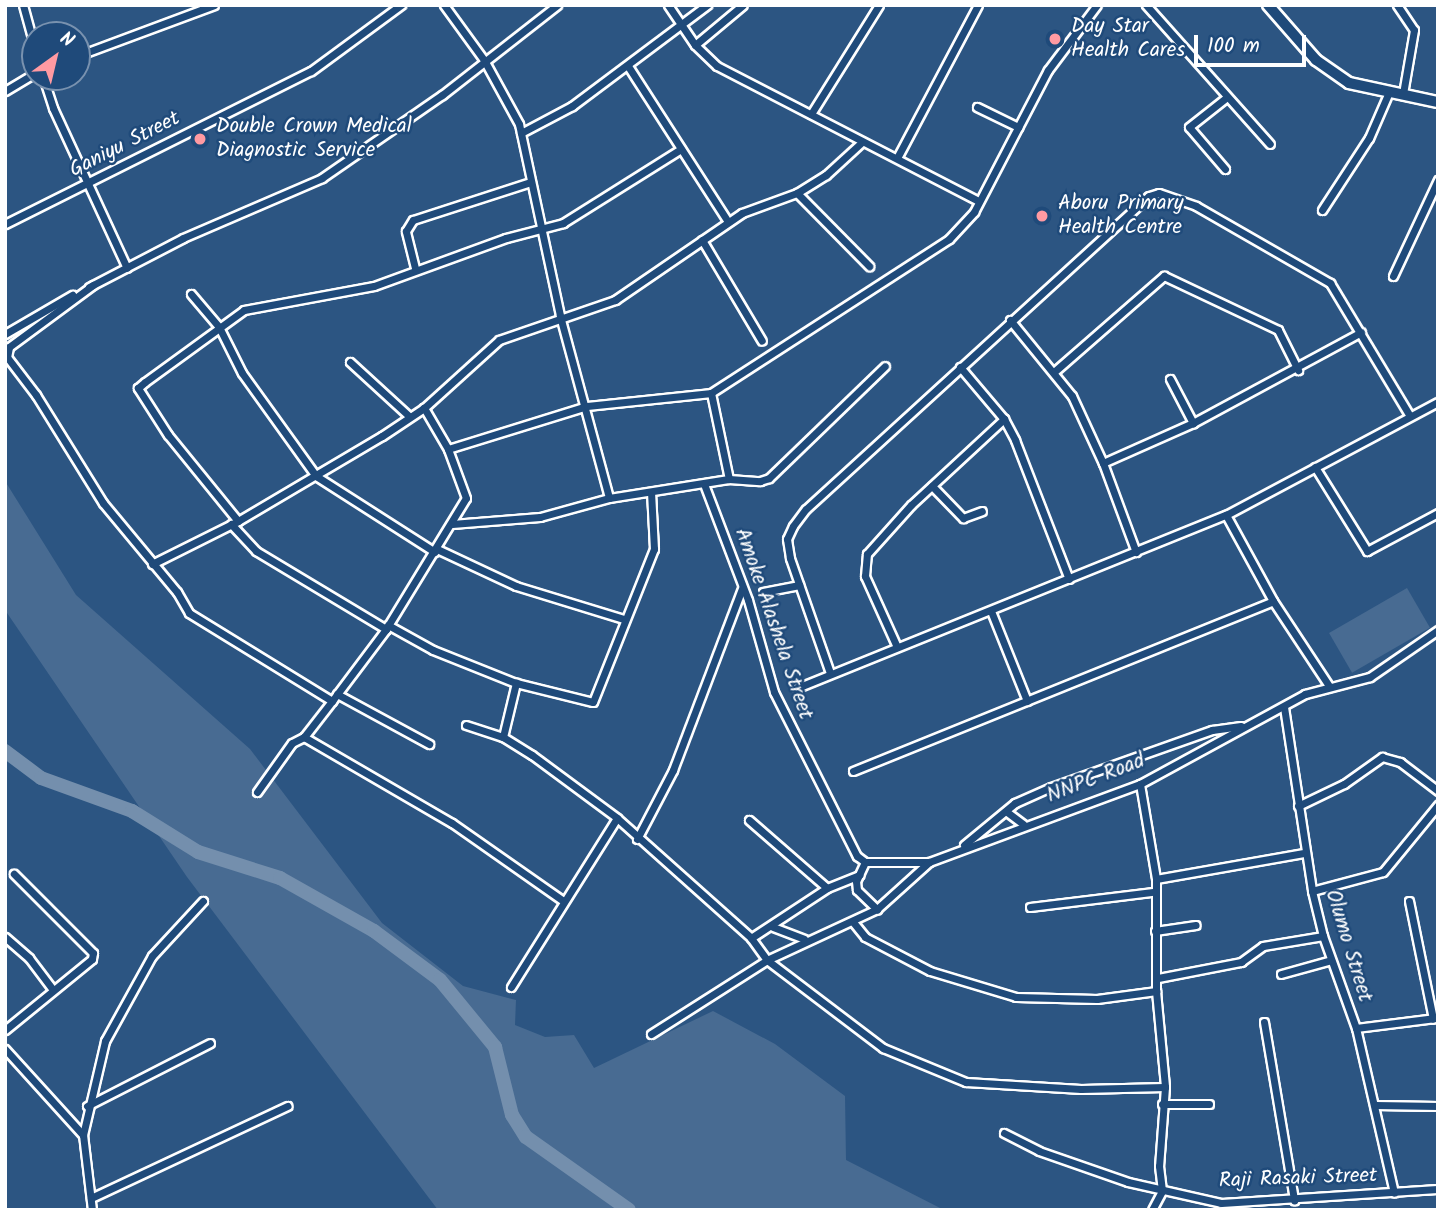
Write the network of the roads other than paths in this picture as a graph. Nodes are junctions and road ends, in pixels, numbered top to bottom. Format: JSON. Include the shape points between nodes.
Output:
{"nodes":[{"id":1,"x":214,"y":5,"type":"edge"},
{"id":2,"x":401,"y":5,"type":"edge"},
{"id":3,"x":444,"y":5,"type":"edge"},
{"id":4,"x":557,"y":5,"type":"edge"},
{"id":5,"x":668,"y":5,"type":"edge"},
{"id":6,"x":706,"y":5,"type":"edge"},
{"id":7,"x":743,"y":5,"type":"edge"},
{"id":8,"x":879,"y":5,"type":"edge"},
{"id":9,"x":978,"y":5,"type":"edge"},
{"id":10,"x":1097,"y":5,"type":"edge"},
{"id":11,"x":1146,"y":5,"type":"edge"},
{"id":12,"x":1268,"y":5,"type":"edge"},
{"id":13,"x":1397,"y":5,"type":"edge"},
{"id":14,"x":681,"y":25,"type":"junction"},
{"id":15,"x":695,"y":45,"type":"junction"},
{"id":16,"x":91,"y":51,"type":"edge"},
{"id":17,"x":484,"y":60,"type":"junction"},
{"id":18,"x":628,"y":66,"type":"junction"},
{"id":19,"x":21,"y":81,"type":"edge"},
{"id":20,"x":5,"y":91,"type":"edge"},
{"id":21,"x":47,"y":91,"type":"edge"},
{"id":22,"x":1389,"y":92,"type":"junction"},
{"id":23,"x":1403,"y":94,"type":"junction"},
{"id":24,"x":1227,"y":97,"type":"junction"},
{"id":25,"x":1438,"y":102,"type":"edge"},
{"id":26,"x":977,"y":107,"type":"dead end"},
{"id":27,"x":811,"y":114,"type":"junction"},
{"id":28,"x":1018,"y":127,"type":"junction"},
{"id":29,"x":522,"y":133,"type":"junction"},
{"id":30,"x":862,"y":142,"type":"junction"},
{"id":31,"x":1270,"y":144,"type":"dead end"},
{"id":32,"x":681,"y":149,"type":"junction"},
{"id":33,"x":897,"y":158,"type":"junction"},
{"id":34,"x":1225,"y":169,"type":"dead end"},
{"id":35,"x":1438,"y":180,"type":"edge"},
{"id":36,"x":531,"y":182,"type":"junction"},
{"id":37,"x":90,"y":183,"type":"junction"},
{"id":38,"x":797,"y":193,"type":"junction"},
{"id":39,"x":978,"y":201,"type":"junction"},
{"id":40,"x":1322,"y":210,"type":"dead end"},
{"id":41,"x":728,"y":222,"type":"junction"},
{"id":42,"x":5,"y":223,"type":"edge"},
{"id":43,"x":541,"y":228,"type":"junction"},
{"id":44,"x":702,"y":240,"type":"junction"},
{"id":45,"x":869,"y":266,"type":"dead end"},
{"id":46,"x":127,"y":268,"type":"junction"},
{"id":47,"x":415,"y":268,"type":"junction"},
{"id":48,"x":1393,"y":276,"type":"dead end"},
{"id":49,"x":93,"y":285,"type":"junction"},
{"id":50,"x":191,"y":293,"type":"dead end"},
{"id":51,"x":560,"y":316,"type":"junction"},
{"id":52,"x":1010,"y":320,"type":"junction"},
{"id":53,"x":219,"y":327,"type":"junction"},
{"id":54,"x":1361,"y":332,"type":"junction"},
{"id":55,"x":5,"y":334,"type":"edge"},
{"id":56,"x":762,"y":341,"type":"dead end"},
{"id":57,"x":350,"y":362,"type":"dead end"},
{"id":58,"x":885,"y":366,"type":"dead end"},
{"id":59,"x":960,"y":368,"type":"junction"},
{"id":60,"x":1298,"y":370,"type":"junction"},
{"id":61,"x":1055,"y":371,"type":"junction"},
{"id":62,"x":1170,"y":379,"type":"dead end"},
{"id":63,"x":711,"y":393,"type":"junction"},
{"id":64,"x":1438,"y":402,"type":"edge"},
{"id":65,"x":587,"y":406,"type":"junction"},
{"id":66,"x":424,"y":408,"type":"junction"},
{"id":67,"x":1410,"y":416,"type":"junction"},
{"id":68,"x":410,"y":417,"type":"junction"},
{"id":69,"x":1004,"y":419,"type":"junction"},
{"id":70,"x":1193,"y":424,"type":"junction"},
{"id":71,"x":448,"y":449,"type":"junction"},
{"id":72,"x":1103,"y":463,"type":"junction"},
{"id":73,"x":1315,"y":467,"type":"junction"},
{"id":74,"x":316,"y":476,"type":"junction"},
{"id":75,"x":729,"y":479,"type":"junction"},
{"id":76,"x":704,"y":484,"type":"junction"},
{"id":77,"x":932,"y":486,"type":"junction"},
{"id":78,"x":651,"y":492,"type":"junction"},
{"id":79,"x":609,"y":498,"type":"junction"},
{"id":80,"x":982,"y":511,"type":"dead end"},
{"id":81,"x":1438,"y":513,"type":"edge"},
{"id":82,"x":1226,"y":515,"type":"junction"},
{"id":83,"x":234,"y":523,"type":"junction"},
{"id":84,"x":452,"y":524,"type":"junction"},
{"id":85,"x":436,"y":550,"type":"junction"},
{"id":86,"x":1136,"y":552,"type":"junction"},
{"id":87,"x":152,"y":564,"type":"junction"},
{"id":88,"x":1069,"y":579,"type":"junction"},
{"id":89,"x":799,"y":585,"type":"junction"},
{"id":90,"x":743,"y":588,"type":"junction"},
{"id":91,"x":764,"y":592,"type":"dead end"},
{"id":92,"x":1273,"y":601,"type":"junction"},
{"id":93,"x":991,"y":611,"type":"junction"},
{"id":94,"x":624,"y":619,"type":"junction"},
{"id":95,"x":387,"y":627,"type":"junction"},
{"id":96,"x":1438,"y":630,"type":"edge"},
{"id":97,"x":897,"y":647,"type":"junction"},
{"id":98,"x":831,"y":673,"type":"junction"},
{"id":99,"x":516,"y":683,"type":"junction"},
{"id":100,"x":1329,"y":686,"type":"junction"},
{"id":101,"x":797,"y":688,"type":"dead end"},
{"id":102,"x":335,"y":697,"type":"junction"},
{"id":103,"x":1027,"y":701,"type":"junction"},
{"id":104,"x":1284,"y":707,"type":"junction"},
{"id":105,"x":466,"y":725,"type":"dead end"},
{"id":106,"x":1248,"y":725,"type":"junction"},
{"id":107,"x":304,"y":737,"type":"junction"},
{"id":108,"x":503,"y":737,"type":"junction"},
{"id":109,"x":429,"y":744,"type":"dead end"},
{"id":110,"x":853,"y":771,"type":"dead end"},
{"id":111,"x":1140,"y":784,"type":"junction"},
{"id":112,"x":1438,"y":791,"type":"edge"},
{"id":113,"x":257,"y":792,"type":"dead end"},
{"id":114,"x":1438,"y":805,"type":"edge"},
{"id":115,"x":1298,"y":806,"type":"junction"},
{"id":116,"x":1007,"y":812,"type":"junction"},
{"id":117,"x":617,"y":818,"type":"junction"},
{"id":118,"x":749,"y":820,"type":"dead end"},
{"id":119,"x":1023,"y":824,"type":"junction"},
{"id":120,"x":637,"y":839,"type":"junction"},
{"id":121,"x":961,"y":849,"type":"junction"},
{"id":122,"x":1304,"y":853,"type":"junction"},
{"id":123,"x":865,"y":862,"type":"junction"},
{"id":124,"x":929,"y":862,"type":"junction"},
{"id":125,"x":14,"y":873,"type":"dead end"},
{"id":126,"x":859,"y":875,"type":"junction"},
{"id":127,"x":1156,"y":879,"type":"junction"},
{"id":128,"x":827,"y":888,"type":"junction"},
{"id":129,"x":1312,"y":891,"type":"junction"},
{"id":130,"x":1153,"y":892,"type":"junction"},
{"id":131,"x":562,"y":900,"type":"junction"},
{"id":132,"x":202,"y":901,"type":"dead end"},
{"id":133,"x":1409,"y":901,"type":"dead end"},
{"id":134,"x":1030,"y":907,"type":"dead end"},
{"id":135,"x":877,"y":909,"type":"junction"},
{"id":136,"x":853,"y":922,"type":"junction"},
{"id":137,"x":1196,"y":925,"type":"dead end"},
{"id":138,"x":773,"y":926,"type":"junction"},
{"id":139,"x":1155,"y":931,"type":"junction"},
{"id":140,"x":1323,"y":936,"type":"junction"},
{"id":141,"x":5,"y":937,"type":"edge"},
{"id":142,"x":751,"y":938,"type":"junction"},
{"id":143,"x":804,"y":939,"type":"junction"},
{"id":144,"x":767,"y":960,"type":"junction"},
{"id":145,"x":1331,"y":960,"type":"junction"},
{"id":146,"x":1281,"y":974,"type":"dead end"},
{"id":147,"x":1157,"y":978,"type":"junction"},
{"id":148,"x":511,"y":987,"type":"dead end"},
{"id":149,"x":53,"y":990,"type":"junction"},
{"id":150,"x":1156,"y":991,"type":"junction"},
{"id":151,"x":1436,"y":1018,"type":"edge"},
{"id":152,"x":1264,"y":1022,"type":"dead end"},
{"id":153,"x":1356,"y":1028,"type":"junction"},
{"id":154,"x":5,"y":1030,"type":"edge"},
{"id":155,"x":651,"y":1034,"type":"dead end"},
{"id":156,"x":210,"y":1043,"type":"dead end"},
{"id":157,"x":5,"y":1049,"type":"edge"},
{"id":158,"x":1165,"y":1087,"type":"junction"},
{"id":159,"x":1162,"y":1104,"type":"junction"},
{"id":160,"x":1209,"y":1104,"type":"dead end"},
{"id":161,"x":1375,"y":1105,"type":"junction"},
{"id":162,"x":87,"y":1106,"type":"junction"},
{"id":163,"x":1438,"y":1106,"type":"edge"},
{"id":164,"x":287,"y":1107,"type":"dead end"},
{"id":165,"x":1004,"y":1133,"type":"dead end"},
{"id":166,"x":83,"y":1135,"type":"junction"},
{"id":167,"x":1438,"y":1189,"type":"edge"},
{"id":168,"x":1162,"y":1191,"type":"junction"},
{"id":169,"x":1394,"y":1192,"type":"junction"},
{"id":170,"x":91,"y":1198,"type":"junction"},
{"id":171,"x":1294,"y":1200,"type":"junction"},
{"id":172,"x":92,"y":1210,"type":"edge"},
{"id":173,"x":1152,"y":1210,"type":"edge"}],
"edges":[{"from":1,"to":16,"type":"street"},
{"from":2,"to":37,"type":"street","name":"Ganiyu Street","via":[[311,71]]},
{"from":3,"to":17,"type":"street"},
{"from":4,"to":17,"type":"street"},
{"from":5,"to":14,"type":"street"},
{"from":6,"to":14,"type":"street"},
{"from":7,"to":15,"type":"street"},
{"from":8,"to":27,"type":"street"},
{"from":9,"to":33,"type":"street"},
{"from":10,"to":28,"type":"street","via":[[1048,70]]},
{"from":11,"to":24,"type":"street"},
{"from":12,"to":22,"type":"street","via":[[1300,44],[1333,73],[1363,88]]},
{"from":13,"to":23,"type":"street","via":[[1414,30]]},
{"from":14,"to":15,"type":"street"},
{"from":14,"to":18,"type":"street"},
{"from":15,"to":27,"type":"street","via":[[717,66]]},
{"from":17,"to":29,"type":"street"},
{"from":17,"to":46,"type":"street","via":[[322,178]]},
{"from":18,"to":29,"type":"street","via":[[546,122]]},
{"from":18,"to":32,"type":"street"},
{"from":19,"to":20,"type":"street"},
{"from":21,"to":37,"type":"street"},
{"from":22,"to":23,"type":"street"},
{"from":22,"to":40,"type":"street","via":[[1369,138]]},
{"from":23,"to":25,"type":"street"},
{"from":24,"to":31,"type":"street"},
{"from":24,"to":34,"type":"street","via":[[1189,127]]},
{"from":26,"to":28,"type":"street"},
{"from":27,"to":30,"type":"street"},
{"from":28,"to":39,"type":"street"},
{"from":29,"to":36,"type":"street"},
{"from":30,"to":33,"type":"street"},
{"from":30,"to":38,"type":"street","via":[[826,175]]},
{"from":32,"to":41,"type":"street"},
{"from":32,"to":43,"type":"street","via":[[581,214]]},
{"from":33,"to":39,"type":"street"},
{"from":35,"to":48,"type":"street"},
{"from":36,"to":43,"type":"street"},
{"from":36,"to":47,"type":"street","via":[[413,220],[406,231]]},
{"from":37,"to":42,"type":"street","name":"Ganiyu Street"},
{"from":37,"to":46,"type":"street"},
{"from":38,"to":41,"type":"street","via":[[752,207]]},
{"from":38,"to":45,"type":"street"},
{"from":39,"to":63,"type":"street","via":[[975,212],[948,239]]},
{"from":41,"to":44,"type":"street"},
{"from":43,"to":47,"type":"street"},
{"from":43,"to":51,"type":"street"},
{"from":44,"to":51,"type":"street","via":[[615,300]]},
{"from":44,"to":56,"type":"street"},
{"from":46,"to":49,"type":"street"},
{"from":47,"to":53,"type":"street","via":[[374,286],[258,305]]},
{"from":49,"to":55,"type":"street"},
{"from":49,"to":87,"type":"street","via":[[9,347],[7,357],[103,503]]},
{"from":50,"to":53,"type":"street"},
{"from":51,"to":65,"type":"street"},
{"from":51,"to":66,"type":"street","via":[[483,350]]},
{"from":52,"to":54,"type":"street","via":[[1131,212],[1159,193],[1196,206],[1330,283]]},
{"from":52,"to":59,"type":"street"},
{"from":52,"to":61,"type":"street"},
{"from":53,"to":74,"type":"street","via":[[242,373]]},
{"from":53,"to":83,"type":"street","via":[[138,388]]},
{"from":54,"to":60,"type":"street"},
{"from":54,"to":67,"type":"street"},
{"from":57,"to":68,"type":"street"},
{"from":58,"to":75,"type":"street","via":[[769,478]]},
{"from":59,"to":69,"type":"street"},
{"from":59,"to":89,"type":"street","via":[[793,526],[787,539]]},
{"from":60,"to":61,"type":"street","via":[[1278,330],[1164,276]]},
{"from":60,"to":70,"type":"street"},
{"from":61,"to":72,"type":"street"},
{"from":62,"to":70,"type":"street"},
{"from":63,"to":65,"type":"street"},
{"from":63,"to":75,"type":"street"},
{"from":64,"to":67,"type":"street"},
{"from":65,"to":71,"type":"street"},
{"from":65,"to":79,"type":"street"},
{"from":66,"to":68,"type":"street"},
{"from":66,"to":71,"type":"street"},
{"from":67,"to":73,"type":"street"},
{"from":68,"to":74,"type":"street"},
{"from":69,"to":77,"type":"street"},
{"from":69,"to":88,"type":"street"},
{"from":70,"to":72,"type":"street"},
{"from":71,"to":84,"type":"street","via":[[466,498]]},
{"from":72,"to":86,"type":"street"},
{"from":73,"to":81,"type":"street","via":[[1367,551]]},
{"from":73,"to":82,"type":"street"},
{"from":74,"to":83,"type":"street"},
{"from":74,"to":85,"type":"street"},
{"from":75,"to":76,"type":"street"},
{"from":76,"to":78,"type":"street"},
{"from":76,"to":90,"type":"street","name":"Amoke Alashela Street"},
{"from":77,"to":80,"type":"street","via":[[964,519]]},
{"from":77,"to":97,"type":"street","via":[[867,554],[865,576]]},
{"from":78,"to":79,"type":"street"},
{"from":78,"to":94,"type":"street","via":[[654,549]]},
{"from":79,"to":84,"type":"street","via":[[540,517]]},
{"from":82,"to":86,"type":"street"},
{"from":82,"to":92,"type":"street"},
{"from":83,"to":87,"type":"street"},
{"from":83,"to":95,"type":"street","via":[[256,551]]},
{"from":84,"to":85,"type":"street"},
{"from":85,"to":94,"type":"street","via":[[516,586]]},
{"from":85,"to":95,"type":"street"},
{"from":86,"to":88,"type":"street"},
{"from":87,"to":102,"type":"street","via":[[189,613]]},
{"from":88,"to":93,"type":"street"},
{"from":89,"to":91,"type":"street"},
{"from":89,"to":98,"type":"street"},
{"from":90,"to":120,"type":"street","via":[[673,770]]},
{"from":90,"to":123,"type":"street","name":"Amoke Alashela Street","via":[[774,692],[822,792]]},
{"from":92,"to":100,"type":"street"},
{"from":92,"to":103,"type":"street"},
{"from":93,"to":97,"type":"street"},
{"from":93,"to":103,"type":"street"},
{"from":94,"to":99,"type":"street","via":[[612,663],[593,702]]},
{"from":95,"to":99,"type":"street"},
{"from":95,"to":102,"type":"street"},
{"from":96,"to":100,"type":"street","name":"NNPC Road","via":[[1370,677]]},
{"from":97,"to":98,"type":"street"},
{"from":98,"to":101,"type":"street"},
{"from":99,"to":108,"type":"street"},
{"from":100,"to":104,"type":"street","name":"NNPC Road"},
{"from":102,"to":107,"type":"street"},
{"from":102,"to":109,"type":"street"},
{"from":103,"to":110,"type":"street"},
{"from":104,"to":106,"type":"street","name":"NNPC Road"},
{"from":104,"to":115,"type":"street","name":"Olumo Street"},
{"from":105,"to":108,"type":"street"},
{"from":106,"to":111,"type":"street","name":"NNPC Road"},
{"from":106,"to":116,"type":"street","via":[[1212,730],[1130,758],[1051,787],[1015,803]]},
{"from":107,"to":113,"type":"street","via":[[292,743]]},
{"from":107,"to":131,"type":"street","via":[[452,823]]},
{"from":108,"to":117,"type":"street"},
{"from":111,"to":119,"type":"street","name":"NNPC Road"},
{"from":111,"to":127,"type":"street"},
{"from":112,"to":115,"type":"street","via":[[1400,762],[1382,757],[1344,784]]},
{"from":114,"to":129,"type":"street","via":[[1383,872]]},
{"from":115,"to":122,"type":"street","name":"Olumo Street"},
{"from":116,"to":119,"type":"street"},
{"from":116,"to":121,"type":"street"},
{"from":117,"to":120,"type":"street"},
{"from":117,"to":131,"type":"street"},
{"from":118,"to":128,"type":"street"},
{"from":119,"to":121,"type":"street","name":"NNPC Road"},
{"from":120,"to":142,"type":"street"},
{"from":121,"to":124,"type":"street","name":"NNPC Road"},
{"from":122,"to":127,"type":"street"},
{"from":122,"to":129,"type":"street","name":"Olumo Street"},
{"from":123,"to":124,"type":"street"},
{"from":123,"to":126,"type":"street"},
{"from":124,"to":135,"type":"street","name":"NNPC Road"},
{"from":125,"to":149,"type":"street","via":[[93,953]]},
{"from":126,"to":128,"type":"street"},
{"from":126,"to":135,"type":"street","via":[[857,890]]},
{"from":127,"to":130,"type":"street"},
{"from":128,"to":138,"type":"street"},
{"from":129,"to":140,"type":"street","name":"Olumo Street"},
{"from":130,"to":134,"type":"street"},
{"from":130,"to":139,"type":"street"},
{"from":131,"to":148,"type":"street"},
{"from":132,"to":162,"type":"street","via":[[143,970],[105,1041]]},
{"from":133,"to":151,"type":"street"},
{"from":135,"to":136,"type":"street","name":"NNPC Road"},
{"from":136,"to":143,"type":"street","name":"NNPC Road"},
{"from":136,"to":150,"type":"street","via":[[865,937],[930,971],[1016,997],[1097,999]]},
{"from":137,"to":139,"type":"street"},
{"from":138,"to":142,"type":"street"},
{"from":138,"to":143,"type":"street"},
{"from":139,"to":147,"type":"street"},
{"from":140,"to":145,"type":"street","name":"Olumo Street"},
{"from":140,"to":147,"type":"street","via":[[1263,946],[1241,962]]},
{"from":141,"to":149,"type":"street","via":[[29,958]]},
{"from":142,"to":144,"type":"street"},
{"from":143,"to":144,"type":"street","name":"NNPC Road"},
{"from":144,"to":155,"type":"street","name":"NNPC Road"},
{"from":144,"to":158,"type":"street","via":[[868,1039],[944,1076],[997,1085]]},
{"from":145,"to":146,"type":"street"},
{"from":145,"to":153,"type":"street","name":"Olumo Street"},
{"from":147,"to":150,"type":"street"},
{"from":149,"to":154,"type":"street"},
{"from":150,"to":158,"type":"street"},
{"from":151,"to":153,"type":"street"},
{"from":152,"to":171,"type":"street"},
{"from":153,"to":161,"type":"street","name":"Olumo Street"},
{"from":156,"to":162,"type":"street"},
{"from":157,"to":166,"type":"street"},
{"from":158,"to":159,"type":"street"},
{"from":159,"to":160,"type":"street"},
{"from":159,"to":168,"type":"street"},
{"from":161,"to":163,"type":"street"},
{"from":161,"to":169,"type":"street","name":"Olumo Street"},
{"from":162,"to":166,"type":"street"},
{"from":164,"to":170,"type":"street"},
{"from":165,"to":168,"type":"street","name":"Raji Rasaki Street","via":[[1067,1161]]},
{"from":166,"to":170,"type":"street"},
{"from":167,"to":169,"type":"street","name":"Raji Rasaki Street"},
{"from":168,"to":171,"type":"street","name":"Raji Rasaki Street","via":[[1222,1203]]},
{"from":168,"to":173,"type":"street"},
{"from":169,"to":171,"type":"street","name":"Raji Rasaki Street"},
{"from":170,"to":172,"type":"street"}]}
